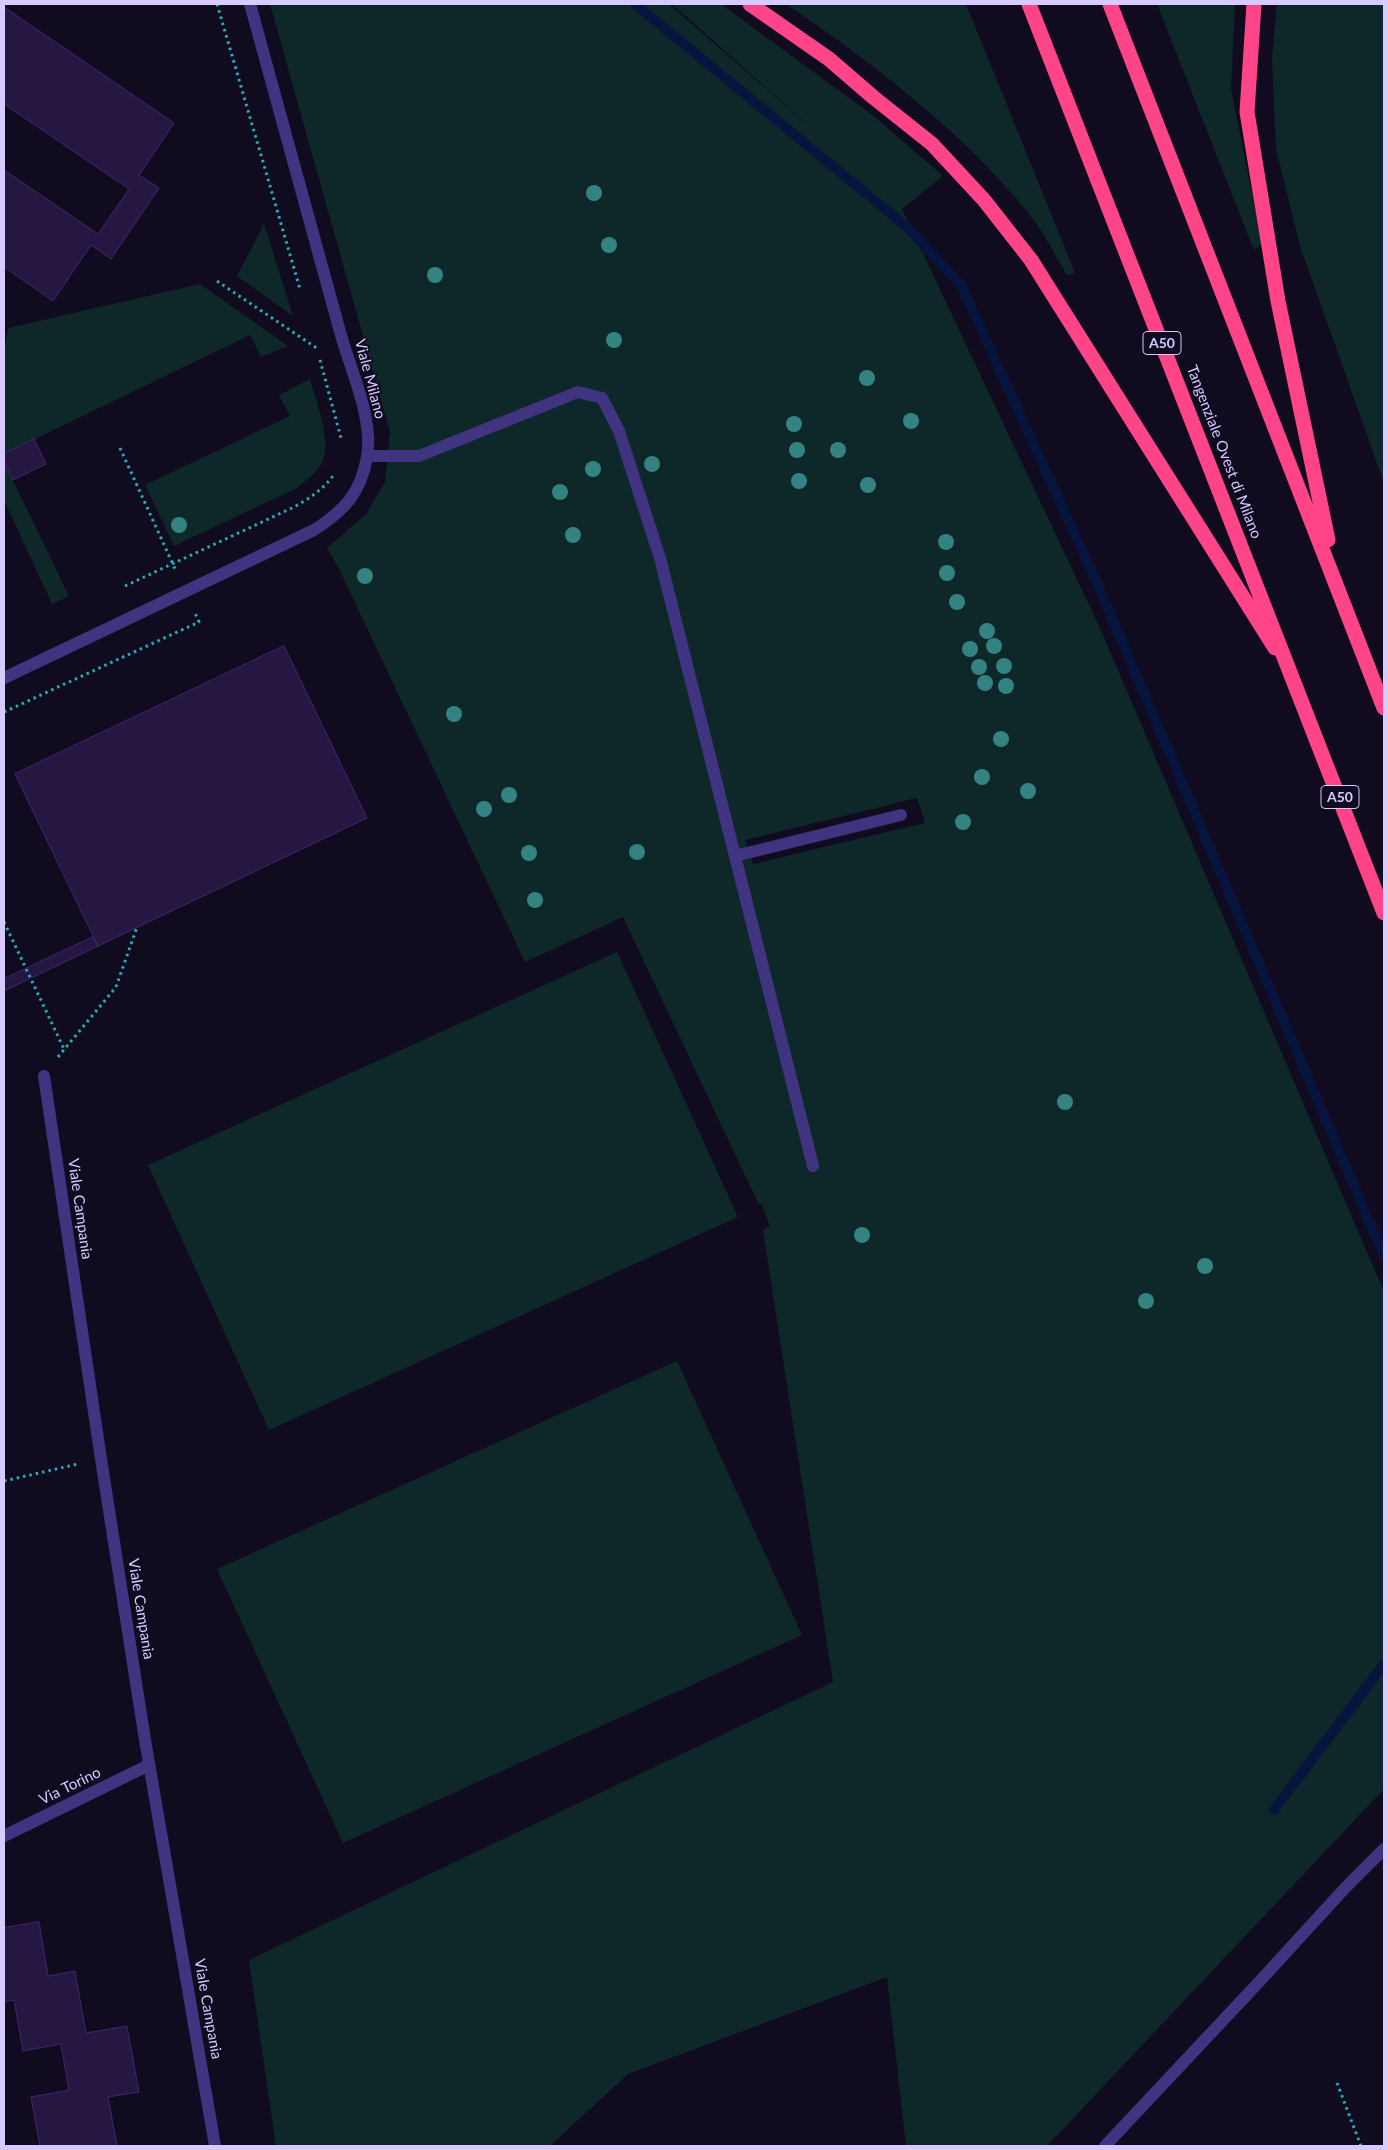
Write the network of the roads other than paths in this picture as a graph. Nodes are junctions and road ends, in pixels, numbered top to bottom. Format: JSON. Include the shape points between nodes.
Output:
{"nodes":[{"id":1,"x":250,"y":4,"type":"edge"},
{"id":2,"x":750,"y":4,"type":"edge"},
{"id":3,"x":1029,"y":4,"type":"edge"},
{"id":4,"x":1110,"y":4,"type":"edge"},
{"id":5,"x":1254,"y":4,"type":"edge"},
{"id":6,"x":367,"y":456,"type":"junction"},
{"id":7,"x":1336,"y":583,"type":"junction"},
{"id":8,"x":4,"y":678,"type":"edge"},
{"id":9,"x":1295,"y":681,"type":"junction"},
{"id":10,"x":1384,"y":708,"type":"edge"},
{"id":11,"x":901,"y":815,"type":"dead end"},
{"id":12,"x":735,"y":856,"type":"junction"},
{"id":13,"x":1384,"y":913,"type":"edge"},
{"id":14,"x":44,"y":1076,"type":"road end"},
{"id":15,"x":813,"y":1166,"type":"dead end"},
{"id":16,"x":150,"y":1765,"type":"junction"},
{"id":17,"x":4,"y":1836,"type":"edge"},
{"id":18,"x":1384,"y":1849,"type":"edge"},
{"id":19,"x":215,"y":2146,"type":"edge"},
{"id":20,"x":1105,"y":2146,"type":"edge"}],
"edges":[{"from":1,"to":6,"type":"street","name":"Viale Milano","via":[[365,414]]},
{"from":2,"to":9,"type":"highway","via":[[829,59],[932,144],[984,200],[1042,276]]},
{"from":3,"to":9,"type":"highway","name":"Tangenziale Ovest di Milano","number":"A50"},
{"from":4,"to":7,"type":"highway"},
{"from":5,"to":7,"type":"highway","via":[[1247,112],[1278,301]]},
{"from":6,"to":8,"type":"street","name":"Viale Milano","via":[[351,500],[314,530]]},
{"from":6,"to":12,"type":"street","via":[[419,456],[578,392],[602,398],[619,431],[660,558]]},
{"from":7,"to":10,"type":"highway"},
{"from":9,"to":13,"type":"highway","name":"Tangenziale Ovest di Milano","number":"A50"},
{"from":11,"to":12,"type":"street"},
{"from":12,"to":15,"type":"street"},
{"from":14,"to":16,"type":"street","name":"Viale Campania"},
{"from":16,"to":17,"type":"street","name":"Via Torino"},
{"from":16,"to":19,"type":"street","name":"Viale Campania"},
{"from":18,"to":20,"type":"street"}]}
